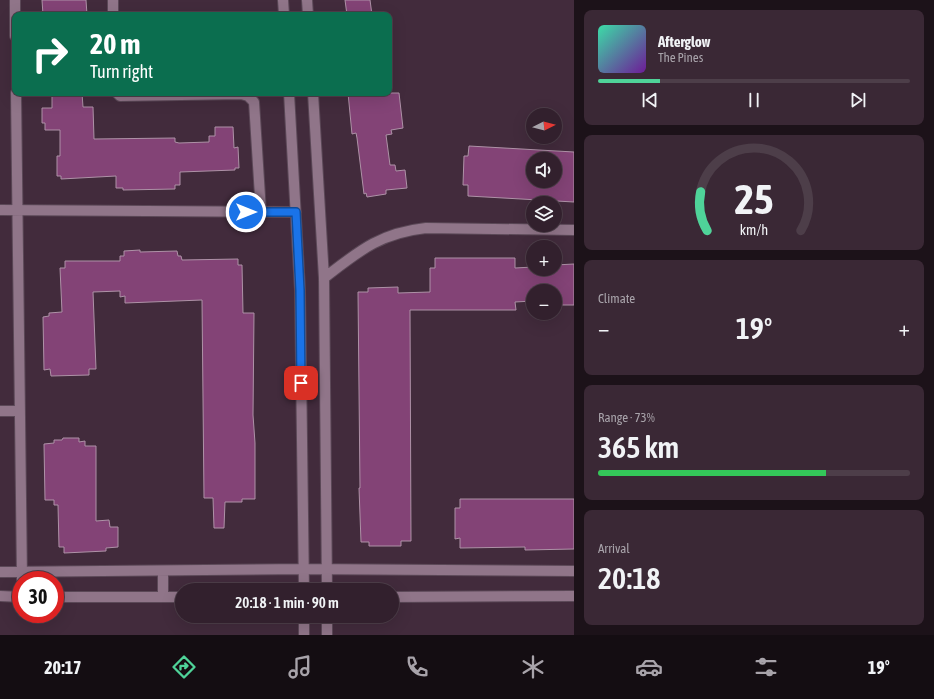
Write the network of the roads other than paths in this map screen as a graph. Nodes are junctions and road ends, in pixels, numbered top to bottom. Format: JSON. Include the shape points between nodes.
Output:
{"nodes":[{"id":1,"x":15,"y":0,"type":"edge"},
{"id":2,"x":113,"y":0,"type":"edge"},
{"id":3,"x":283,"y":0,"type":"edge"},
{"id":4,"x":307,"y":0,"type":"edge"},
{"id":5,"x":15,"y":12,"type":"edge"},
{"id":6,"x":113,"y":12,"type":"edge"},
{"id":7,"x":284,"y":12,"type":"edge"},
{"id":8,"x":308,"y":12,"type":"edge"},
{"id":9,"x":16,"y":96,"type":"edge"},
{"id":10,"x":248,"y":96,"type":"edge"},
{"id":11,"x":289,"y":96,"type":"edge"},
{"id":12,"x":313,"y":96,"type":"edge"},
{"id":13,"x":0,"y":210,"type":"edge"},
{"id":14,"x":17,"y":210,"type":"junction"},
{"id":15,"x":261,"y":212,"type":"junction"},
{"id":16,"x":296,"y":212,"type":"junction"},
{"id":17,"x":574,"y":230,"type":"edge"},
{"id":18,"x":324,"y":278,"type":"junction"},
{"id":19,"x":0,"y":411,"type":"edge"},
{"id":20,"x":20,"y":411,"type":"junction"},
{"id":21,"x":304,"y":569,"type":"junction"},
{"id":22,"x":327,"y":569,"type":"junction"},
{"id":23,"x":22,"y":571,"type":"edge"},
{"id":24,"x":163,"y":571,"type":"junction"},
{"id":25,"x":574,"y":571,"type":"edge"},
{"id":26,"x":0,"y":572,"type":"edge"},
{"id":27,"x":12,"y":574,"type":"edge"},
{"id":28,"x":64,"y":575,"type":"edge"},
{"id":29,"x":304,"y":583,"type":"edge"},
{"id":30,"x":327,"y":583,"type":"edge"},
{"id":31,"x":0,"y":596,"type":"edge"},
{"id":32,"x":12,"y":596,"type":"edge"},
{"id":33,"x":574,"y":596,"type":"edge"},
{"id":34,"x":64,"y":597,"type":"edge"},
{"id":35,"x":163,"y":597,"type":"junction"},
{"id":36,"x":175,"y":597,"type":"edge"},
{"id":37,"x":399,"y":597,"type":"edge"},
{"id":38,"x":304,"y":623,"type":"edge"},
{"id":39,"x":327,"y":623,"type":"edge"},
{"id":40,"x":304,"y":635,"type":"edge"},
{"id":41,"x":327,"y":635,"type":"edge"}],
"edges":[{"from":1,"to":5,"type":"street"},
{"from":2,"to":6,"type":"street"},
{"from":3,"to":7,"type":"street"},
{"from":4,"to":8,"type":"street"},
{"from":9,"to":14,"type":"street"},
{"from":10,"to":15,"type":"street","via":[[254,102]]},
{"from":11,"to":16,"type":"street"},
{"from":12,"to":18,"type":"street"},
{"from":13,"to":14,"type":"street"},
{"from":14,"to":15,"type":"street"},
{"from":14,"to":20,"type":"street"},
{"from":15,"to":16,"type":"street"},
{"from":16,"to":21,"type":"street","via":[[300,290]]},
{"from":17,"to":18,"type":"street","via":[[407,230],[385,236],[359,251]]},
{"from":18,"to":22,"type":"street"},
{"from":19,"to":20,"type":"street"},
{"from":20,"to":23,"type":"street"},
{"from":21,"to":22,"type":"street"},
{"from":21,"to":24,"type":"street"},
{"from":21,"to":29,"type":"street"},
{"from":22,"to":25,"type":"street"},
{"from":22,"to":30,"type":"street"},
{"from":24,"to":28,"type":"street"},
{"from":24,"to":35,"type":"street"},
{"from":26,"to":27,"type":"street"},
{"from":31,"to":32,"type":"street"},
{"from":33,"to":37,"type":"street"},
{"from":34,"to":35,"type":"street"},
{"from":35,"to":36,"type":"street"},
{"from":38,"to":40,"type":"street"},
{"from":39,"to":41,"type":"street"}]}
